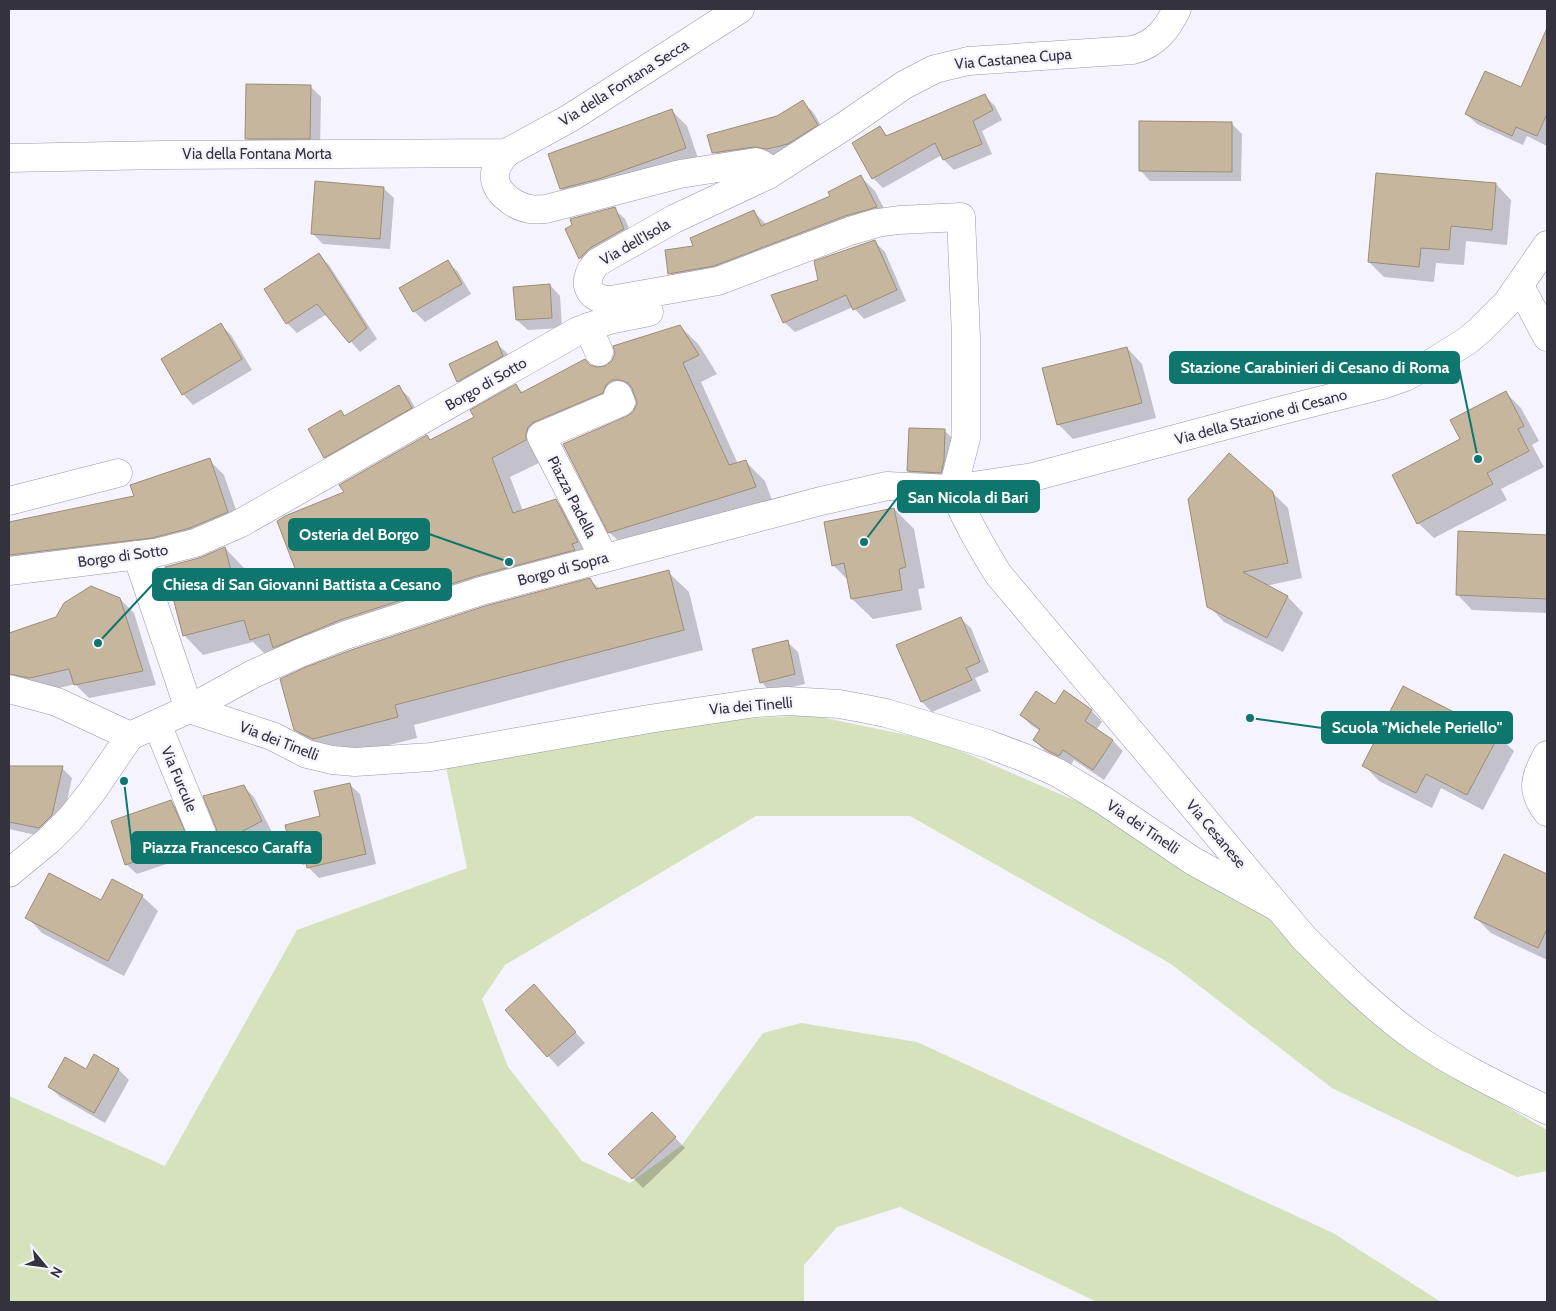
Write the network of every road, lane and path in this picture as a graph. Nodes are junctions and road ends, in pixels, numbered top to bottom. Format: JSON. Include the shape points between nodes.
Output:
{"nodes":[{"id":1,"x":740,"y":9,"type":"edge"},
{"id":2,"x":1177,"y":9,"type":"edge"},
{"id":3,"x":846,"y":125,"type":"joint"},
{"id":4,"x":506,"y":153,"type":"junction"},
{"id":5,"x":9,"y":158,"type":"edge"},
{"id":6,"x":768,"y":175,"type":"junction"},
{"id":7,"x":1547,"y":245,"type":"edge"},
{"id":8,"x":718,"y":281,"type":"junction"},
{"id":9,"x":1520,"y":286,"type":"junction"},
{"id":10,"x":588,"y":327,"type":"junction"},
{"id":11,"x":1547,"y":337,"type":"edge"},
{"id":12,"x":599,"y":352,"type":"dead end"},
{"id":13,"x":618,"y":395,"type":"dead end"},
{"id":14,"x":118,"y":473,"type":"dead end"},
{"id":15,"x":953,"y":490,"type":"junction"},
{"id":16,"x":9,"y":501,"type":"edge"},
{"id":17,"x":137,"y":555,"type":"junction"},
{"id":18,"x":604,"y":558,"type":"junction"},
{"id":19,"x":9,"y":571,"type":"edge"},
{"id":20,"x":9,"y":689,"type":"edge"},
{"id":21,"x":189,"y":709,"type":"junction"},
{"id":22,"x":156,"y":724,"type":"junction"},
{"id":23,"x":130,"y":736,"type":"junction"},
{"id":24,"x":1547,"y":755,"type":"edge"},
{"id":25,"x":1547,"y":812,"type":"edge"},
{"id":26,"x":202,"y":834,"type":"dead end"},
{"id":27,"x":9,"y":873,"type":"edge"},
{"id":28,"x":1277,"y":907,"type":"junction"},
{"id":29,"x":1547,"y":1110,"type":"edge"}],
"edges":[{"from":1,"to":4,"type":"street","name":"Via della Fontana Secca","via":[[574,116]]},
{"from":2,"to":3,"type":"street","name":"Via Castanea Cupa","via":[[1160,36],[1143,48],[952,64],[904,85]]},
{"from":3,"to":6,"type":"street","name":"Via dell'Isola"},
{"from":4,"to":5,"type":"street","name":"Via della Fontana Morta"},
{"from":4,"to":6,"type":"street","via":[[495,170],[496,185],[505,197],[530,209],[546,209],[680,174],[756,162],[765,166]]},
{"from":6,"to":8,"type":"street","name":"Via dell'Isola","via":[[674,219],[602,260],[593,267],[588,278],[589,291],[603,300]]},
{"from":7,"to":9,"type":"street","name":"Via della Stazione di Cesano"},
{"from":8,"to":10,"type":"street","name":"Borgo di Sotto","via":[[719,291],[712,300]]},
{"from":8,"to":15,"type":"street","via":[[878,223],[961,217],[966,438]]},
{"from":9,"to":11,"type":"street"},
{"from":9,"to":15,"type":"street","name":"Via della Stazione di Cesano","via":[[1495,316],[1467,341],[1430,364],[1382,385],[1033,477]]},
{"from":10,"to":12,"type":"street"},
{"from":10,"to":17,"type":"street","name":"Borgo di Sotto","via":[[239,524],[195,543]]},
{"from":13,"to":18,"type":"street","name":"Piazza Padella","via":[[621,402],[541,436]]},
{"from":14,"to":16,"type":"street"},
{"from":15,"to":18,"type":"street","name":"Borgo di Sopra","via":[[871,488]]},
{"from":15,"to":28,"type":"street","name":"Via Cesanese","via":[[970,528],[998,574]]},
{"from":17,"to":19,"type":"street","name":"Borgo di Sotto"},
{"from":17,"to":21,"type":"street"},
{"from":18,"to":21,"type":"street","name":"Borgo di Sopra","via":[[481,591],[346,635],[253,674]]},
{"from":20,"to":23,"type":"street","via":[[57,702]]},
{"from":21,"to":22,"type":"street","name":"Borgo di Sopra"},
{"from":21,"to":28,"type":"street","name":"Via dei Tinelli","via":[[272,736],[307,754],[356,762],[431,757],[756,703],[839,704],[886,713],[988,744],[1058,773],[1193,861]]},
{"from":22,"to":23,"type":"street","name":"Borgo di Sopra"},
{"from":22,"to":26,"type":"street","name":"Via Furcule"},
{"from":23,"to":27,"type":"street","via":[[72,818]]},
{"from":24,"to":25,"type":"street","via":[[1536,778],[1535,789],[1538,801]]},
{"from":28,"to":29,"type":"street","name":"Via Cesanese","via":[[1358,990],[1416,1038],[1472,1073]]}]}
